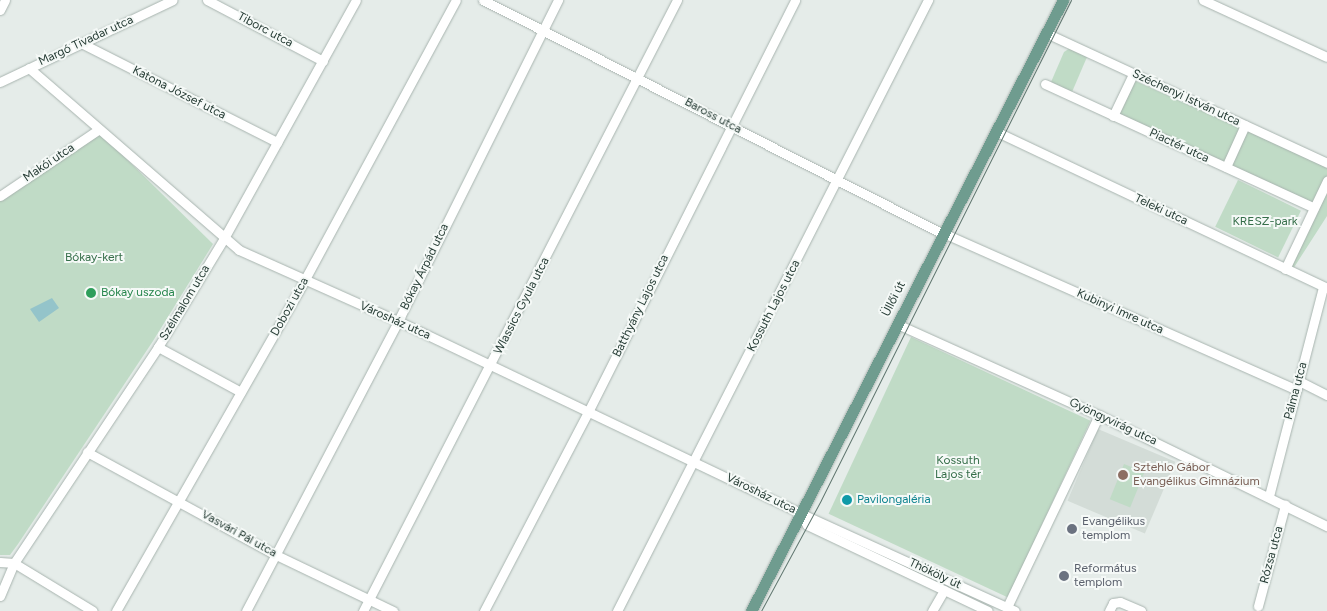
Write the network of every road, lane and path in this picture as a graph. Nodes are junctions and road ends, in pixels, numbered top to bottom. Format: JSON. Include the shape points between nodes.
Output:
{"nodes":[{"id":1,"x":5,"y":0,"type":"edge"},
{"id":2,"x":173,"y":0,"type":"edge"},
{"id":3,"x":207,"y":0,"type":"edge"},
{"id":4,"x":356,"y":0,"type":"edge"},
{"id":5,"x":456,"y":0,"type":"edge"},
{"id":6,"x":482,"y":0,"type":"edge"},
{"id":7,"x":558,"y":0,"type":"edge"},
{"id":8,"x":677,"y":0,"type":"edge"},
{"id":9,"x":794,"y":0,"type":"edge"},
{"id":10,"x":928,"y":0,"type":"edge"},
{"id":11,"x":1063,"y":0,"type":"edge"},
{"id":12,"x":1203,"y":0,"type":"edge"},
{"id":13,"x":0,"y":10,"type":"edge"},
{"id":14,"x":542,"y":30,"type":"junction"},
{"id":15,"x":1046,"y":33,"type":"junction"},
{"id":16,"x":81,"y":43,"type":"junction"},
{"id":17,"x":1327,"y":57,"type":"edge"},
{"id":18,"x":323,"y":61,"type":"junction"},
{"id":19,"x":29,"y":68,"type":"junction"},
{"id":20,"x":1133,"y":74,"type":"junction"},
{"id":21,"x":638,"y":77,"type":"junction"},
{"id":22,"x":0,"y":82,"type":"edge"},
{"id":23,"x":1044,"y":84,"type":"dead end"},
{"id":24,"x":1113,"y":116,"type":"junction"},
{"id":25,"x":730,"y":125,"type":"junction"},
{"id":26,"x":1245,"y":125,"type":"junction"},
{"id":27,"x":98,"y":130,"type":"junction"},
{"id":28,"x":995,"y":131,"type":"junction"},
{"id":29,"x":277,"y":142,"type":"junction"},
{"id":30,"x":1327,"y":162,"type":"edge"},
{"id":31,"x":1226,"y":167,"type":"junction"},
{"id":32,"x":837,"y":181,"type":"junction"},
{"id":33,"x":1327,"y":181,"type":"edge"},
{"id":34,"x":0,"y":196,"type":"edge"},
{"id":35,"x":1314,"y":208,"type":"junction"},
{"id":36,"x":943,"y":233,"type":"junction"},
{"id":37,"x":223,"y":240,"type":"junction"},
{"id":38,"x":1285,"y":269,"type":"junction"},
{"id":39,"x":304,"y":281,"type":"junction"},
{"id":40,"x":1325,"y":287,"type":"edge"},
{"id":41,"x":398,"y":321,"type":"junction"},
{"id":42,"x":897,"y":324,"type":"junction"},
{"id":43,"x":158,"y":347,"type":"junction"},
{"id":44,"x":491,"y":366,"type":"junction"},
{"id":45,"x":1298,"y":386,"type":"junction"},
{"id":46,"x":242,"y":392,"type":"junction"},
{"id":47,"x":1327,"y":395,"type":"edge"},
{"id":48,"x":588,"y":412,"type":"junction"},
{"id":49,"x":1100,"y":415,"type":"junction"},
{"id":50,"x":87,"y":452,"type":"junction"},
{"id":51,"x":695,"y":462,"type":"junction"},
{"id":52,"x":1269,"y":496,"type":"junction"},
{"id":53,"x":180,"y":501,"type":"junction"},
{"id":54,"x":1285,"y":505,"type":"junction"},
{"id":55,"x":800,"y":513,"type":"junction"},
{"id":56,"x":1327,"y":526,"type":"edge"},
{"id":57,"x":852,"y":542,"type":"junction"},
{"id":58,"x":276,"y":555,"type":"junction"},
{"id":59,"x":0,"y":562,"type":"edge"},
{"id":60,"x":14,"y":563,"type":"junction"},
{"id":61,"x":944,"y":590,"type":"junction"},
{"id":62,"x":0,"y":596,"type":"edge"},
{"id":63,"x":370,"y":599,"type":"junction"},
{"id":64,"x":1258,"y":606,"type":"dead end"},
{"id":65,"x":1011,"y":609,"type":"edge"},
{"id":66,"x":93,"y":611,"type":"edge"},
{"id":67,"x":116,"y":611,"type":"edge"},
{"id":68,"x":246,"y":611,"type":"edge"},
{"id":69,"x":364,"y":611,"type":"edge"},
{"id":70,"x":393,"y":611,"type":"edge"},
{"id":71,"x":484,"y":611,"type":"edge"},
{"id":72,"x":617,"y":611,"type":"edge"},
{"id":73,"x":751,"y":611,"type":"edge"},
{"id":74,"x":932,"y":611,"type":"edge"},
{"id":75,"x":988,"y":611,"type":"edge"},
{"id":76,"x":1109,"y":611,"type":"edge"},
{"id":77,"x":1141,"y":611,"type":"edge"}],
"edges":[{"from":1,"to":13,"type":"street"},
{"from":2,"to":16,"type":"street","name":"Margó Tivadar utca"},
{"from":3,"to":18,"type":"street","name":"Tiborc utca"},
{"from":4,"to":18,"type":"street","name":"Szélmalom utca"},
{"from":5,"to":39,"type":"street","name":"Dobozi utca"},
{"from":6,"to":14,"type":"street","name":"Baross utca"},
{"from":7,"to":14,"type":"street","name":"Bókay Árpád utca"},
{"from":8,"to":21,"type":"street","name":"Wlassics Gyula utca"},
{"from":9,"to":25,"type":"street","name":"Batthyány Lajos utca"},
{"from":10,"to":32,"type":"street","name":"Kossuth Lajos utca"},
{"from":11,"to":15,"type":"main road","name":"Üllői út"},
{"from":12,"to":17,"type":"street"},
{"from":14,"to":21,"type":"street","name":"Baross utca"},
{"from":14,"to":41,"type":"street","name":"Bókay Árpád utca"},
{"from":15,"to":20,"type":"street","name":"Széchenyi István utca"},
{"from":15,"to":28,"type":"main road","name":"Üllői út"},
{"from":16,"to":19,"type":"street","name":"Margó Tivadar utca"},
{"from":16,"to":29,"type":"street","name":"Katona József utca"},
{"from":18,"to":29,"type":"street","name":"Szélmalom utca"},
{"from":19,"to":22,"type":"street","name":"Margó Tivadar utca"},
{"from":19,"to":27,"type":"street","name":"Városház utca"},
{"from":20,"to":24,"type":"street"},
{"from":20,"to":26,"type":"street","name":"Széchenyi István utca"},
{"from":21,"to":25,"type":"street","name":"Baross utca"},
{"from":21,"to":44,"type":"street","name":"Wlassics Gyula utca"},
{"from":23,"to":24,"type":"street","name":"Piactér utca"},
{"from":24,"to":31,"type":"street","name":"Piactér utca"},
{"from":25,"to":32,"type":"street","name":"Baross utca"},
{"from":25,"to":48,"type":"street","name":"Batthyány Lajos utca"},
{"from":26,"to":30,"type":"street","name":"Széchenyi István utca"},
{"from":26,"to":31,"type":"street"},
{"from":27,"to":34,"type":"street","name":"Makói utca"},
{"from":27,"to":37,"type":"street","name":"Városház utca"},
{"from":28,"to":36,"type":"main road","name":"Üllői út"},
{"from":28,"to":38,"type":"street","name":"Teleki utca"},
{"from":29,"to":37,"type":"street","name":"Szélmalom utca"},
{"from":31,"to":35,"type":"street","name":"Piactér utca"},
{"from":32,"to":36,"type":"street","name":"Baross utca"},
{"from":32,"to":51,"type":"street","name":"Kossuth Lajos utca"},
{"from":33,"to":35,"type":"street"},
{"from":35,"to":38,"type":"street"},
{"from":36,"to":42,"type":"main road","name":"Üllői út"},
{"from":36,"to":45,"type":"street","name":"Kubinyi Imre utca"},
{"from":37,"to":39,"type":"street","name":"Városház utca"},
{"from":37,"to":43,"type":"street","name":"Szélmalom utca"},
{"from":38,"to":40,"type":"street","name":"Teleki utca"},
{"from":39,"to":41,"type":"street","name":"Városház utca"},
{"from":39,"to":46,"type":"street","name":"Dobozi utca"},
{"from":40,"to":45,"type":"street","name":"Pálma utca"},
{"from":41,"to":44,"type":"street","name":"Városház utca"},
{"from":41,"to":58,"type":"street","name":"Bókay Árpád utca"},
{"from":42,"to":49,"type":"street","name":"Gyöngyvirág utca"},
{"from":42,"to":55,"type":"main road","name":"Üllői út"},
{"from":43,"to":46,"type":"street"},
{"from":43,"to":50,"type":"street","name":"Szélmalom utca"},
{"from":44,"to":48,"type":"street","name":"Városház utca"},
{"from":44,"to":63,"type":"street","name":"Wlassics Gyula utca"},
{"from":45,"to":47,"type":"street","name":"Kubinyi Imre utca"},
{"from":45,"to":52,"type":"street","name":"Pálma utca"},
{"from":46,"to":53,"type":"street","name":"Dobozi utca"},
{"from":48,"to":51,"type":"street","name":"Városház utca"},
{"from":48,"to":71,"type":"street","name":"Batthyány Lajos utca"},
{"from":49,"to":52,"type":"street","name":"Gyöngyvirág utca"},
{"from":49,"to":65,"type":"street"},
{"from":50,"to":53,"type":"street","name":"Vasvári Pál utca"},
{"from":50,"to":60,"type":"street","name":"Szélmalom utca"},
{"from":51,"to":55,"type":"street","name":"Városház utca"},
{"from":51,"to":72,"type":"street","name":"Kossuth Lajos utca"},
{"from":52,"to":54,"type":"street","name":"Gyöngyvirág utca"},
{"from":53,"to":58,"type":"street","name":"Vasvári Pál utca"},
{"from":53,"to":67,"type":"street","name":"Dobozi utca"},
{"from":54,"to":56,"type":"street","name":"Gyöngyvirág utca"},
{"from":54,"to":64,"type":"street","name":"Rózsa utca"},
{"from":55,"to":57,"type":"street","name":"Thököly út","via":[[807,526]]},
{"from":55,"to":73,"type":"main road","name":"Üllői út"},
{"from":57,"to":61,"type":"street","name":"Thököly út"},
{"from":57,"to":65,"type":"street","name":"Thököly út"},
{"from":58,"to":63,"type":"street","name":"Vasvári Pál utca"},
{"from":58,"to":68,"type":"street","name":"Bókay Árpád utca"},
{"from":59,"to":60,"type":"street"},
{"from":60,"to":62,"type":"street","name":"Szélmalom utca"},
{"from":60,"to":66,"type":"street"},
{"from":61,"to":74,"type":"street"},
{"from":61,"to":75,"type":"street","name":"Thököly út"},
{"from":63,"to":69,"type":"street","name":"Wlassics Gyula utca"},
{"from":63,"to":70,"type":"street","name":"Vasvári Pál utca"},
{"from":76,"to":77,"type":"street","via":[[1113,603],[1120,602]]}]}
